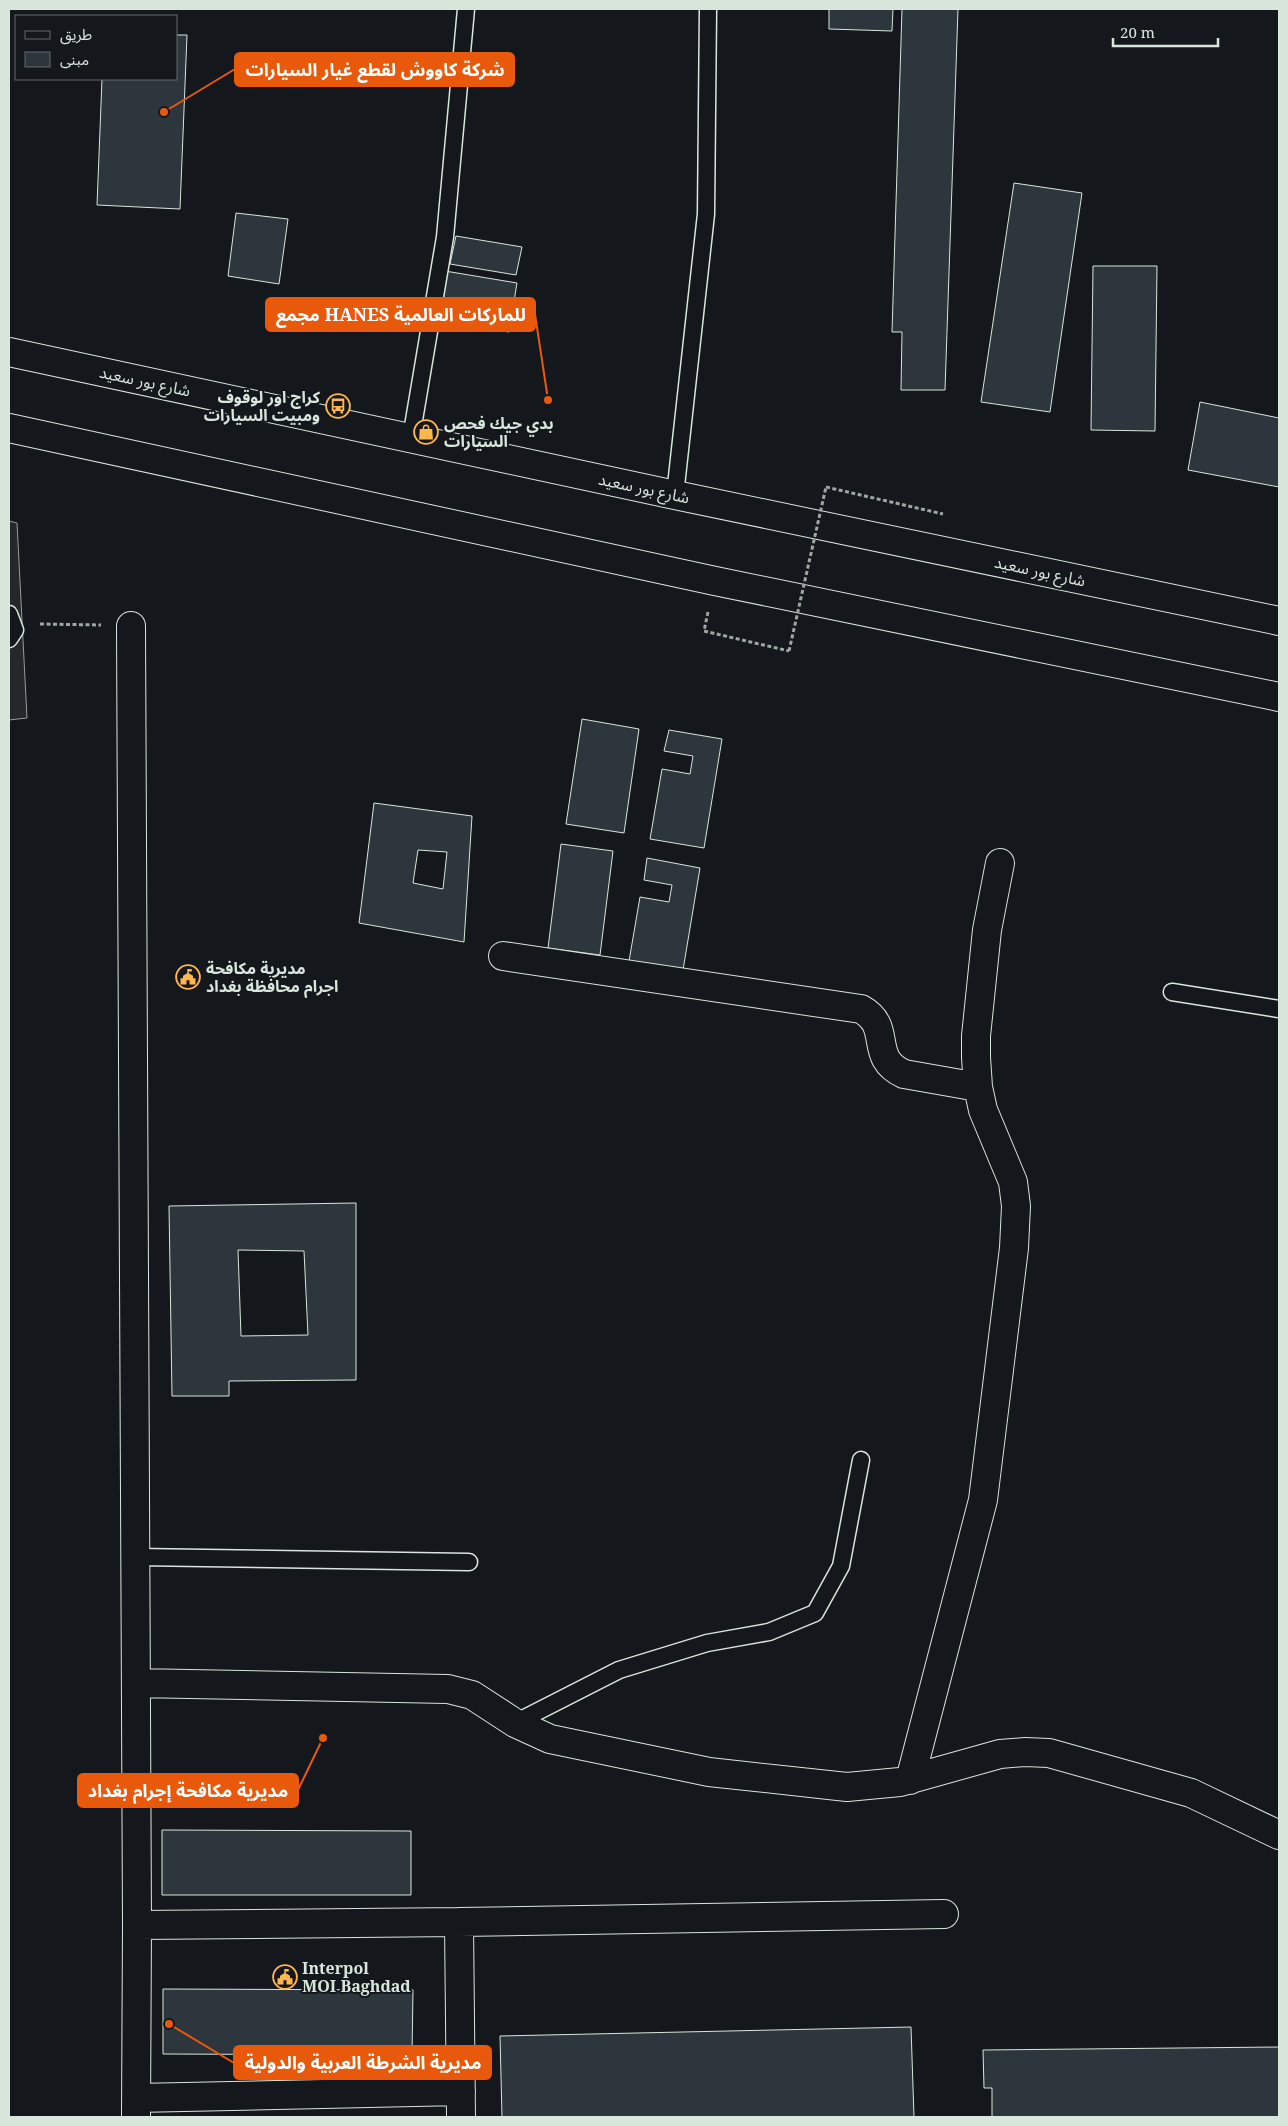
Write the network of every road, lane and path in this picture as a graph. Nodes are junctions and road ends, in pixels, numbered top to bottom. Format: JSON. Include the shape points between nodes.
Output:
{"nodes":[{"id":1,"x":466,"y":9,"type":"edge"},
{"id":2,"x":708,"y":9,"type":"edge"},
{"id":3,"x":9,"y":352,"type":"edge"},
{"id":4,"x":9,"y":428,"type":"edge"},
{"id":5,"x":411,"y":438,"type":"junction"},
{"id":6,"x":675,"y":495,"type":"junction"},
{"id":7,"x":943,"y":514,"type":"dead end"},
{"id":8,"x":9,"y":614,"type":"edge"},
{"id":9,"x":1279,"y":622,"type":"edge"},
{"id":10,"x":131,"y":626,"type":"joint"},
{"id":11,"x":704,"y":631,"type":"dead end"},
{"id":12,"x":12,"y":634,"type":"edge"},
{"id":13,"x":1279,"y":697,"type":"edge"},
{"id":14,"x":1000,"y":863,"type":"dead end"},
{"id":15,"x":503,"y":956,"type":"dead end"},
{"id":16,"x":1172,"y":992,"type":"dead end"},
{"id":17,"x":1279,"y":1009,"type":"edge"},
{"id":18,"x":978,"y":1086,"type":"junction"},
{"id":19,"x":861,"y":1460,"type":"dead end"},
{"id":20,"x":136,"y":1557,"type":"junction"},
{"id":21,"x":469,"y":1562,"type":"dead end"},
{"id":22,"x":136,"y":1682,"type":"junction"},
{"id":23,"x":515,"y":1723,"type":"junction"},
{"id":24,"x":910,"y":1780,"type":"junction"},
{"id":25,"x":1279,"y":1835,"type":"edge"},
{"id":26,"x":944,"y":1914,"type":"dead end"},
{"id":27,"x":459,"y":1922,"type":"junction"},
{"id":28,"x":137,"y":1925,"type":"junction"},
{"id":29,"x":461,"y":2104,"type":"edge"},
{"id":30,"x":136,"y":2108,"type":"edge"}],
"edges":[{"from":1,"to":5,"type":"lane","via":[[445,237]]},
{"from":2,"to":6,"type":"lane","via":[[706,214]]},
{"from":3,"to":5,"type":"street","name":"شارع بور سعيد"},
{"from":4,"to":13,"type":"street","via":[[705,579]]},
{"from":5,"to":6,"type":"street","name":"شارع بور سعيد"},
{"from":6,"to":9,"type":"street","name":"شارع بور سعيد"},
{"from":7,"to":11,"type":"path","bridge":true,"via":[[826,486],[789,651]]},
{"from":8,"to":12,"type":"lane"},
{"from":10,"to":12,"type":"path","via":[[40,624]]},
{"from":10,"to":20,"type":"street"},
{"from":14,"to":18,"type":"street","via":[[985,950],[976,1036]]},
{"from":15,"to":18,"type":"street","via":[[861,1009],[878,1024],[882,1054],[897,1071]]},
{"from":16,"to":17,"type":"lane"},
{"from":18,"to":24,"type":"street","via":[[983,1110],[1013,1182],[1016,1206],[1014,1248],[983,1500]]},
{"from":19,"to":23,"type":"lane","via":[[841,1566],[815,1614],[769,1632],[708,1643],[619,1670]]},
{"from":20,"to":21,"type":"lane"},
{"from":20,"to":22,"type":"street"},
{"from":22,"to":23,"type":"street","via":[[448,1689],[472,1695]]},
{"from":22,"to":28,"type":"street"},
{"from":23,"to":24,"type":"street","via":[[550,1739],[709,1772],[847,1787]]},
{"from":24,"to":25,"type":"street","via":[[1000,1754],[1049,1753],[1191,1793]]},
{"from":26,"to":27,"type":"street"},
{"from":27,"to":28,"type":"street"},
{"from":27,"to":29,"type":"street"},
{"from":28,"to":30,"type":"street"},
{"from":29,"to":30,"type":"street"}]}
